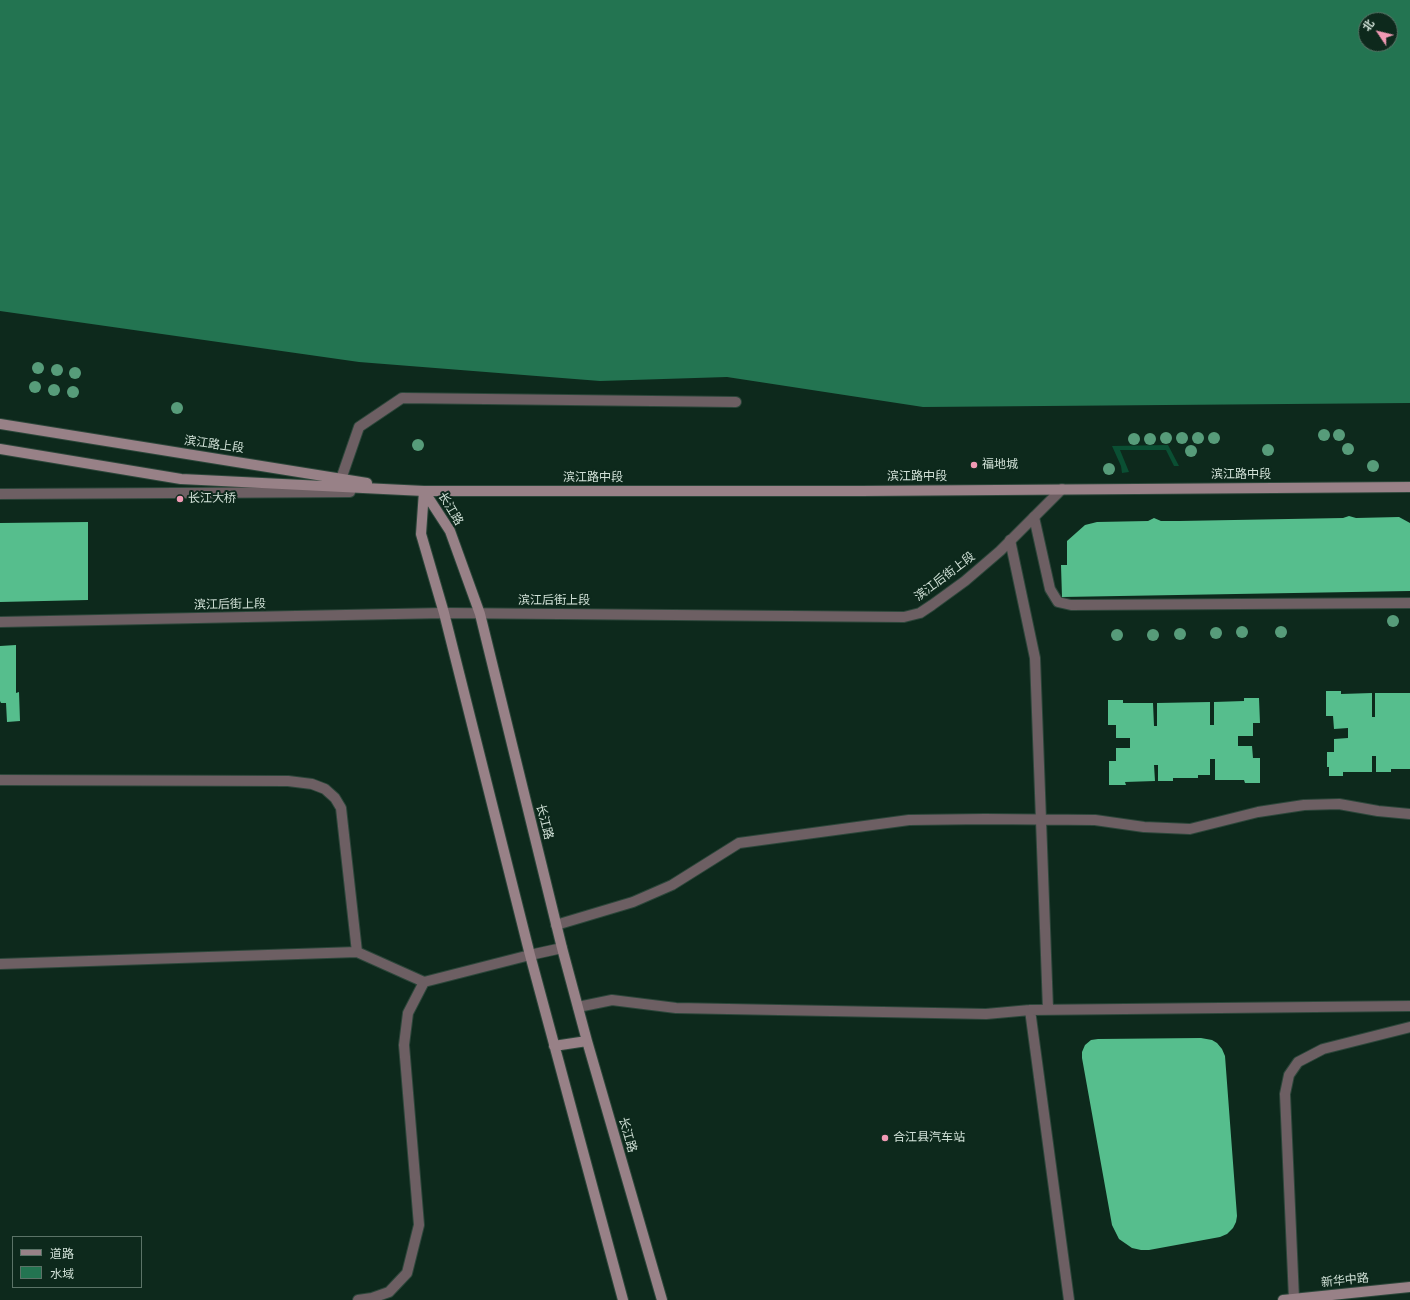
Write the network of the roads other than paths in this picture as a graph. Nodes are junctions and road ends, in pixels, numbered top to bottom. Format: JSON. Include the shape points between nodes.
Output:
{"nodes":[{"id":1,"x":736,"y":402,"type":"dead end"},
{"id":2,"x":0,"y":424,"type":"edge"},
{"id":3,"x":0,"y":450,"type":"edge"},
{"id":4,"x":341,"y":479,"type":"junction"},
{"id":5,"x":1410,"y":487,"type":"edge"},
{"id":6,"x":1062,"y":490,"type":"junction"},
{"id":7,"x":424,"y":491,"type":"junction"},
{"id":8,"x":0,"y":494,"type":"edge"},
{"id":9,"x":1034,"y":516,"type":"junction"},
{"id":10,"x":1010,"y":540,"type":"junction"},
{"id":11,"x":1410,"y":603,"type":"edge"},
{"id":12,"x":444,"y":613,"type":"junction"},
{"id":13,"x":480,"y":614,"type":"junction"},
{"id":14,"x":0,"y":622,"type":"edge"},
{"id":15,"x":0,"y":780,"type":"edge"},
{"id":16,"x":1410,"y":814,"type":"edge"},
{"id":17,"x":1041,"y":820,"type":"junction"},
{"id":18,"x":556,"y":925,"type":"junction"},
{"id":19,"x":562,"y":948,"type":"junction"},
{"id":20,"x":357,"y":952,"type":"junction"},
{"id":21,"x":530,"y":955,"type":"junction"},
{"id":22,"x":0,"y":964,"type":"edge"},
{"id":23,"x":424,"y":982,"type":"junction"},
{"id":24,"x":1410,"y":1006,"type":"edge"},
{"id":25,"x":578,"y":1007,"type":"junction"},
{"id":26,"x":1048,"y":1009,"type":"junction"},
{"id":27,"x":1030,"y":1010,"type":"junction"},
{"id":28,"x":1410,"y":1027,"type":"edge"},
{"id":29,"x":587,"y":1041,"type":"junction"},
{"id":30,"x":554,"y":1046,"type":"junction"},
{"id":31,"x":1410,"y":1288,"type":"edge"},
{"id":32,"x":1294,"y":1299,"type":"junction"},
{"id":33,"x":358,"y":1300,"type":"edge"},
{"id":34,"x":623,"y":1300,"type":"edge"},
{"id":35,"x":662,"y":1300,"type":"edge"},
{"id":36,"x":1069,"y":1300,"type":"edge"},
{"id":37,"x":1283,"y":1300,"type":"edge"}],
"edges":[{"from":1,"to":4,"type":"street","via":[[402,398],[359,427]]},
{"from":2,"to":4,"type":"main road","name":"滨江路上段"},
{"from":3,"to":7,"type":"main road","via":[[181,479]]},
{"from":4,"to":7,"type":"main road","name":"滨江路上段"},
{"from":5,"to":6,"type":"main road","name":"滨江路中段"},
{"from":6,"to":7,"type":"main road","name":"滨江路中段"},
{"from":6,"to":9,"type":"street","name":"滨江后街上段"},
{"from":7,"to":8,"type":"street"},
{"from":7,"to":12,"type":"main road","name":"长江路","via":[[421,534]]},
{"from":7,"to":13,"type":"main road","name":"长江路","via":[[450,531]]},
{"from":9,"to":10,"type":"street","name":"滨江后街上段"},
{"from":9,"to":11,"type":"street","via":[[1050,589],[1058,602],[1071,605]]},
{"from":10,"to":13,"type":"street","name":"滨江后街上段","via":[[932,605],[920,613],[904,617]]},
{"from":10,"to":17,"type":"street","via":[[1036,658]]},
{"from":12,"to":13,"type":"street","name":"滨江后街上段"},
{"from":12,"to":14,"type":"street","name":"滨江后街上段"},
{"from":12,"to":21,"type":"main road","name":"长江路"},
{"from":13,"to":18,"type":"main road","name":"长江路"},
{"from":15,"to":20,"type":"street","via":[[288,781],[312,784],[324,789],[335,798],[341,808]]},
{"from":16,"to":17,"type":"street","via":[[1339,804],[1304,806],[1258,812],[1190,829],[1144,827],[1095,820]]},
{"from":17,"to":18,"type":"street","via":[[909,820],[739,843],[672,885],[633,902]]},
{"from":17,"to":26,"type":"street"},
{"from":18,"to":19,"type":"main road","name":"长江路"},
{"from":19,"to":21,"type":"street"},
{"from":19,"to":25,"type":"main road","name":"长江路"},
{"from":20,"to":22,"type":"street"},
{"from":20,"to":23,"type":"street"},
{"from":21,"to":23,"type":"street"},
{"from":21,"to":30,"type":"main road","name":"长江路"},
{"from":23,"to":33,"type":"street","via":[[408,1013],[404,1046],[419,1225],[407,1273],[389,1292]]},
{"from":24,"to":26,"type":"street"},
{"from":25,"to":27,"type":"street","via":[[612,1000],[684,1008],[986,1014]]},
{"from":25,"to":29,"type":"main road","name":"长江路"},
{"from":26,"to":27,"type":"street"},
{"from":27,"to":36,"type":"street"},
{"from":28,"to":32,"type":"street","via":[[1323,1049],[1298,1062],[1289,1074],[1285,1094]]},
{"from":29,"to":30,"type":"main road"},
{"from":29,"to":35,"type":"main road","name":"长江路"},
{"from":30,"to":34,"type":"main road","name":"长江路"},
{"from":31,"to":32,"type":"main road","name":"新华中路"},
{"from":32,"to":37,"type":"main road","name":"新华中路"}]}
